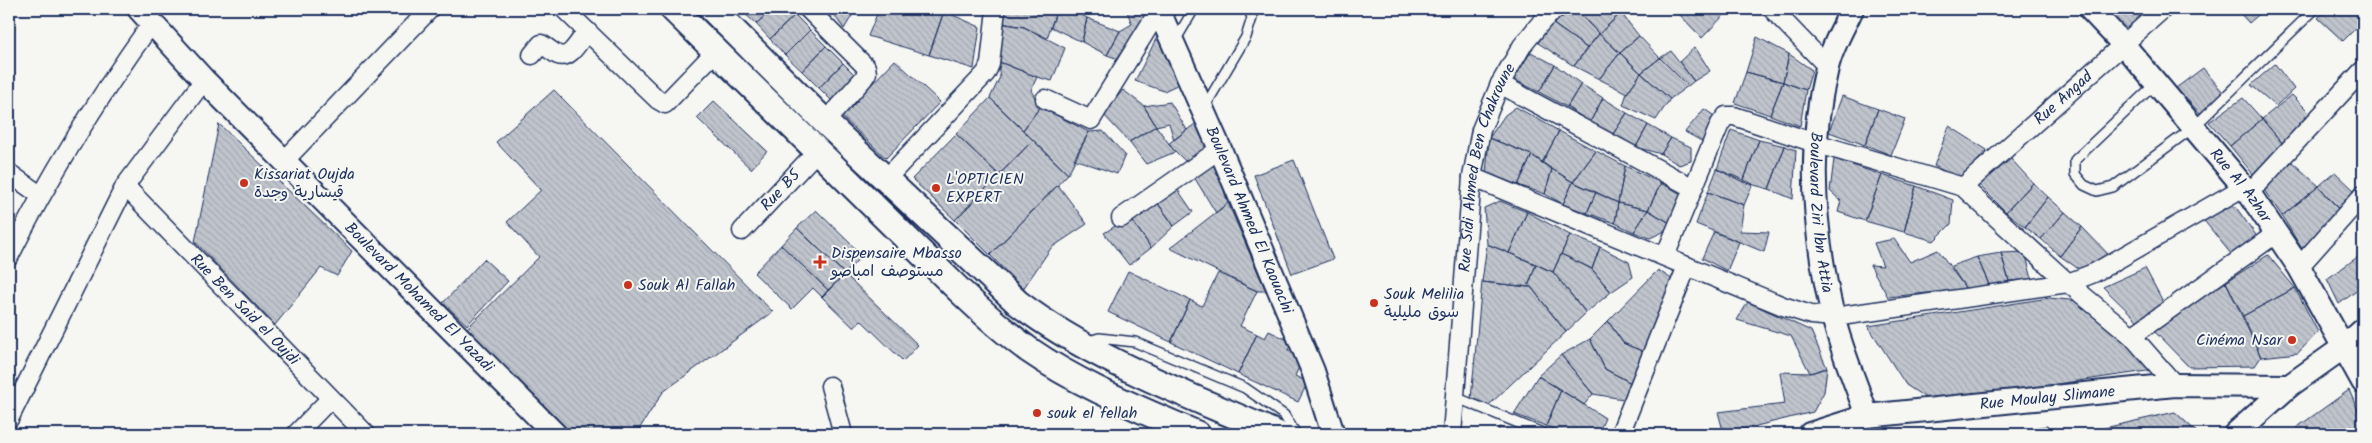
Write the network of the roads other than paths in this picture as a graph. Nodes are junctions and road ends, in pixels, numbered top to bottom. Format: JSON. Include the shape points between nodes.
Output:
{"nodes":[{"id":1,"x":430,"y":9,"type":"edge"},
{"id":2,"x":564,"y":9,"type":"edge"},
{"id":3,"x":673,"y":9,"type":"edge"},
{"id":4,"x":712,"y":9,"type":"edge"},
{"id":5,"x":808,"y":9,"type":"edge"},
{"id":6,"x":996,"y":9,"type":"edge"},
{"id":7,"x":1158,"y":9,"type":"edge"},
{"id":8,"x":1194,"y":9,"type":"edge"},
{"id":9,"x":1249,"y":9,"type":"edge"},
{"id":10,"x":1556,"y":9,"type":"edge"},
{"id":11,"x":1772,"y":9,"type":"edge"},
{"id":12,"x":1852,"y":9,"type":"edge"},
{"id":13,"x":2090,"y":9,"type":"edge"},
{"id":14,"x":2163,"y":9,"type":"edge"},
{"id":15,"x":2315,"y":9,"type":"edge"},
{"id":16,"x":145,"y":16,"type":"edge"},
{"id":17,"x":587,"y":31,"type":"junction"},
{"id":18,"x":1173,"y":44,"type":"junction"},
{"id":19,"x":2123,"y":44,"type":"junction"},
{"id":20,"x":717,"y":50,"type":"junction"},
{"id":21,"x":532,"y":55,"type":"dead end"},
{"id":22,"x":1827,"y":66,"type":"junction"},
{"id":23,"x":2362,"y":71,"type":"edge"},
{"id":24,"x":204,"y":80,"type":"junction"},
{"id":25,"x":2156,"y":82,"type":"junction"},
{"id":26,"x":1500,"y":84,"type":"junction"},
{"id":27,"x":1044,"y":99,"type":"dead end"},
{"id":28,"x":1203,"y":110,"type":"junction"},
{"id":29,"x":825,"y":122,"type":"junction"},
{"id":30,"x":2194,"y":127,"type":"junction"},
{"id":31,"x":1815,"y":143,"type":"junction"},
{"id":32,"x":1220,"y":149,"type":"junction"},
{"id":33,"x":818,"y":150,"type":"junction"},
{"id":34,"x":284,"y":161,"type":"junction"},
{"id":35,"x":9,"y":173,"type":"edge"},
{"id":36,"x":1472,"y":177,"type":"junction"},
{"id":37,"x":885,"y":180,"type":"junction"},
{"id":38,"x":125,"y":186,"type":"junction"},
{"id":39,"x":1963,"y":187,"type":"junction"},
{"id":40,"x":1693,"y":188,"type":"junction"},
{"id":41,"x":2246,"y":190,"type":"junction"},
{"id":42,"x":40,"y":195,"type":"junction"},
{"id":43,"x":2363,"y":195,"type":"edge"},
{"id":44,"x":1121,"y":218,"type":"dead end"},
{"id":45,"x":742,"y":231,"type":"dead end"},
{"id":46,"x":2277,"y":233,"type":"junction"},
{"id":47,"x":1665,"y":256,"type":"junction"},
{"id":48,"x":9,"y":257,"type":"edge"},
{"id":49,"x":1687,"y":266,"type":"junction"},
{"id":50,"x":2299,"y":267,"type":"junction"},
{"id":51,"x":2068,"y":283,"type":"junction"},
{"id":52,"x":1834,"y":317,"type":"junction"},
{"id":53,"x":2363,"y":330,"type":"edge"},
{"id":54,"x":2132,"y":336,"type":"junction"},
{"id":55,"x":1081,"y":344,"type":"junction"},
{"id":56,"x":2344,"y":347,"type":"junction"},
{"id":57,"x":2363,"y":382,"type":"edge"},
{"id":58,"x":2175,"y":385,"type":"junction"},
{"id":59,"x":830,"y":386,"type":"dead end"},
{"id":60,"x":2289,"y":386,"type":"junction"},
{"id":61,"x":1455,"y":397,"type":"junction"},
{"id":62,"x":330,"y":399,"type":"junction"},
{"id":63,"x":1867,"y":416,"type":"junction"},
{"id":64,"x":9,"y":419,"type":"edge"},
{"id":65,"x":296,"y":434,"type":"edge"},
{"id":66,"x":366,"y":434,"type":"edge"},
{"id":67,"x":555,"y":434,"type":"edge"},
{"id":68,"x":843,"y":434,"type":"edge"},
{"id":69,"x":1197,"y":434,"type":"edge"},
{"id":70,"x":1277,"y":434,"type":"edge"},
{"id":71,"x":1296,"y":434,"type":"edge"},
{"id":72,"x":1333,"y":434,"type":"edge"},
{"id":73,"x":1452,"y":434,"type":"edge"},
{"id":74,"x":1545,"y":434,"type":"edge"},
{"id":75,"x":1620,"y":434,"type":"edge"},
{"id":76,"x":1810,"y":434,"type":"edge"},
{"id":77,"x":2235,"y":434,"type":"edge"}],
"edges":[{"from":1,"to":34,"type":"street"},
{"from":2,"to":17,"type":"street"},
{"from":3,"to":20,"type":"main road"},
{"from":4,"to":29,"type":"main road"},
{"from":5,"to":29,"type":"street","via":[[861,61],[867,73]]},
{"from":6,"to":37,"type":"street","via":[[990,64],[986,73]]},
{"from":7,"to":18,"type":"street","name":"Boulevard Ahmed El Kaouachi"},
{"from":7,"to":27,"type":"street","via":[[1091,120]]},
{"from":8,"to":18,"type":"lane"},
{"from":9,"to":28,"type":"lane","via":[[1252,18],[1246,38]]},
{"from":10,"to":26,"type":"street","name":"Rue Sidi Ahmed Ben Chakroune","via":[[1530,34]]},
{"from":11,"to":22,"type":"street"},
{"from":12,"to":22,"type":"street","name":"Boulevard Ziri Ibn Attia"},
{"from":13,"to":19,"type":"street","name":"Rue Al Azhar"},
{"from":14,"to":19,"type":"street","name":"Rue Angad"},
{"from":15,"to":30,"type":"lane"},
{"from":16,"to":24,"type":"street","name":"Boulevard Mohamed El Yazadi"},
{"from":16,"to":42,"type":"street","via":[[105,90]]},
{"from":17,"to":20,"type":"street","via":[[665,104]]},
{"from":17,"to":21,"type":"street","via":[[565,56],[541,44]]},
{"from":18,"to":28,"type":"street","name":"Boulevard Ahmed El Kaouachi"},
{"from":19,"to":25,"type":"street","name":"Rue Al Azhar"},
{"from":19,"to":39,"type":"street","name":"Rue Angad"},
{"from":20,"to":33,"type":"main road"},
{"from":22,"to":31,"type":"street","name":"Boulevard Ziri Ibn Attia"},
{"from":23,"to":41,"type":"street"},
{"from":24,"to":34,"type":"street","name":"Boulevard Mohamed El Yazadi"},
{"from":24,"to":38,"type":"street"},
{"from":25,"to":30,"type":"street","name":"Rue Al Azhar"},
{"from":25,"to":30,"type":"lane","via":[[2075,160],[2075,174],[2084,185],[2097,191],[2114,188]]},
{"from":26,"to":36,"type":"street","name":"Rue Sidi Ahmed Ben Chakroune","via":[[1481,130]]},
{"from":26,"to":40,"type":"street"},
{"from":28,"to":32,"type":"street","name":"Boulevard Ahmed El Kaouachi"},
{"from":29,"to":37,"type":"main road"},
{"from":30,"to":41,"type":"street","name":"Rue Al Azhar"},
{"from":31,"to":39,"type":"street"},
{"from":31,"to":40,"type":"street","via":[[1726,116]]},
{"from":31,"to":52,"type":"street","name":"Boulevard Ziri Ibn Attia","via":[[1816,204],[1822,259]]},
{"from":32,"to":44,"type":"street"},
{"from":32,"to":72,"type":"street","name":"Boulevard Ahmed El Kaouachi","via":[[1313,371]]},
{"from":33,"to":45,"type":"street","name":"Rue B5"},
{"from":33,"to":69,"type":"main road","via":[[978,308],[1030,350],[1106,394]]},
{"from":34,"to":67,"type":"street","name":"Boulevard Mohamed El Yazadi"},
{"from":35,"to":42,"type":"street"},
{"from":36,"to":47,"type":"street"},
{"from":36,"to":61,"type":"street","name":"Rue Sidi Ahmed Ben Chakroune"},
{"from":37,"to":55,"type":"main road","via":[[1018,303]]},
{"from":38,"to":62,"type":"street","name":"Rue Ben Said el Oujdi"},
{"from":38,"to":64,"type":"street"},
{"from":39,"to":51,"type":"street"},
{"from":40,"to":47,"type":"street"},
{"from":41,"to":46,"type":"street","name":"Rue Al Azhar"},
{"from":41,"to":51,"type":"street","via":[[2094,273]]},
{"from":42,"to":48,"type":"street"},
{"from":43,"to":50,"type":"street"},
{"from":46,"to":50,"type":"street","name":"Rue Al Azhar"},
{"from":46,"to":54,"type":"street"},
{"from":47,"to":49,"type":"street"},
{"from":49,"to":52,"type":"street","via":[[1783,306],[1811,315]]},
{"from":49,"to":75,"type":"street"},
{"from":50,"to":56,"type":"street","name":"Rue Al Azhar"},
{"from":51,"to":52,"type":"street"},
{"from":51,"to":54,"type":"street"},
{"from":52,"to":63,"type":"street","name":"Boulevard Ziri Ibn Attia"},
{"from":53,"to":56,"type":"street"},
{"from":54,"to":58,"type":"street"},
{"from":55,"to":70,"type":"main road"},
{"from":55,"to":71,"type":"lane","via":[[1099,338],[1134,342],[1246,388],[1284,415]]},
{"from":56,"to":57,"type":"street","name":"Rue Al Azhar"},
{"from":56,"to":60,"type":"street"},
{"from":58,"to":60,"type":"street","name":"Rue Moulay Slimane"},
{"from":58,"to":63,"type":"street","name":"Rue Moulay Slimane"},
{"from":59,"to":68,"type":"street"},
{"from":60,"to":77,"type":"street"},
{"from":61,"to":73,"type":"street","name":"Rue Sidi Ahmed Ben Chakroune"},
{"from":61,"to":74,"type":"lane"},
{"from":62,"to":65,"type":"street"},
{"from":62,"to":66,"type":"street","name":"Rue Ben Said el Oujdi"},
{"from":63,"to":76,"type":"street","name":"Rue Moulay Slimane"}]}
